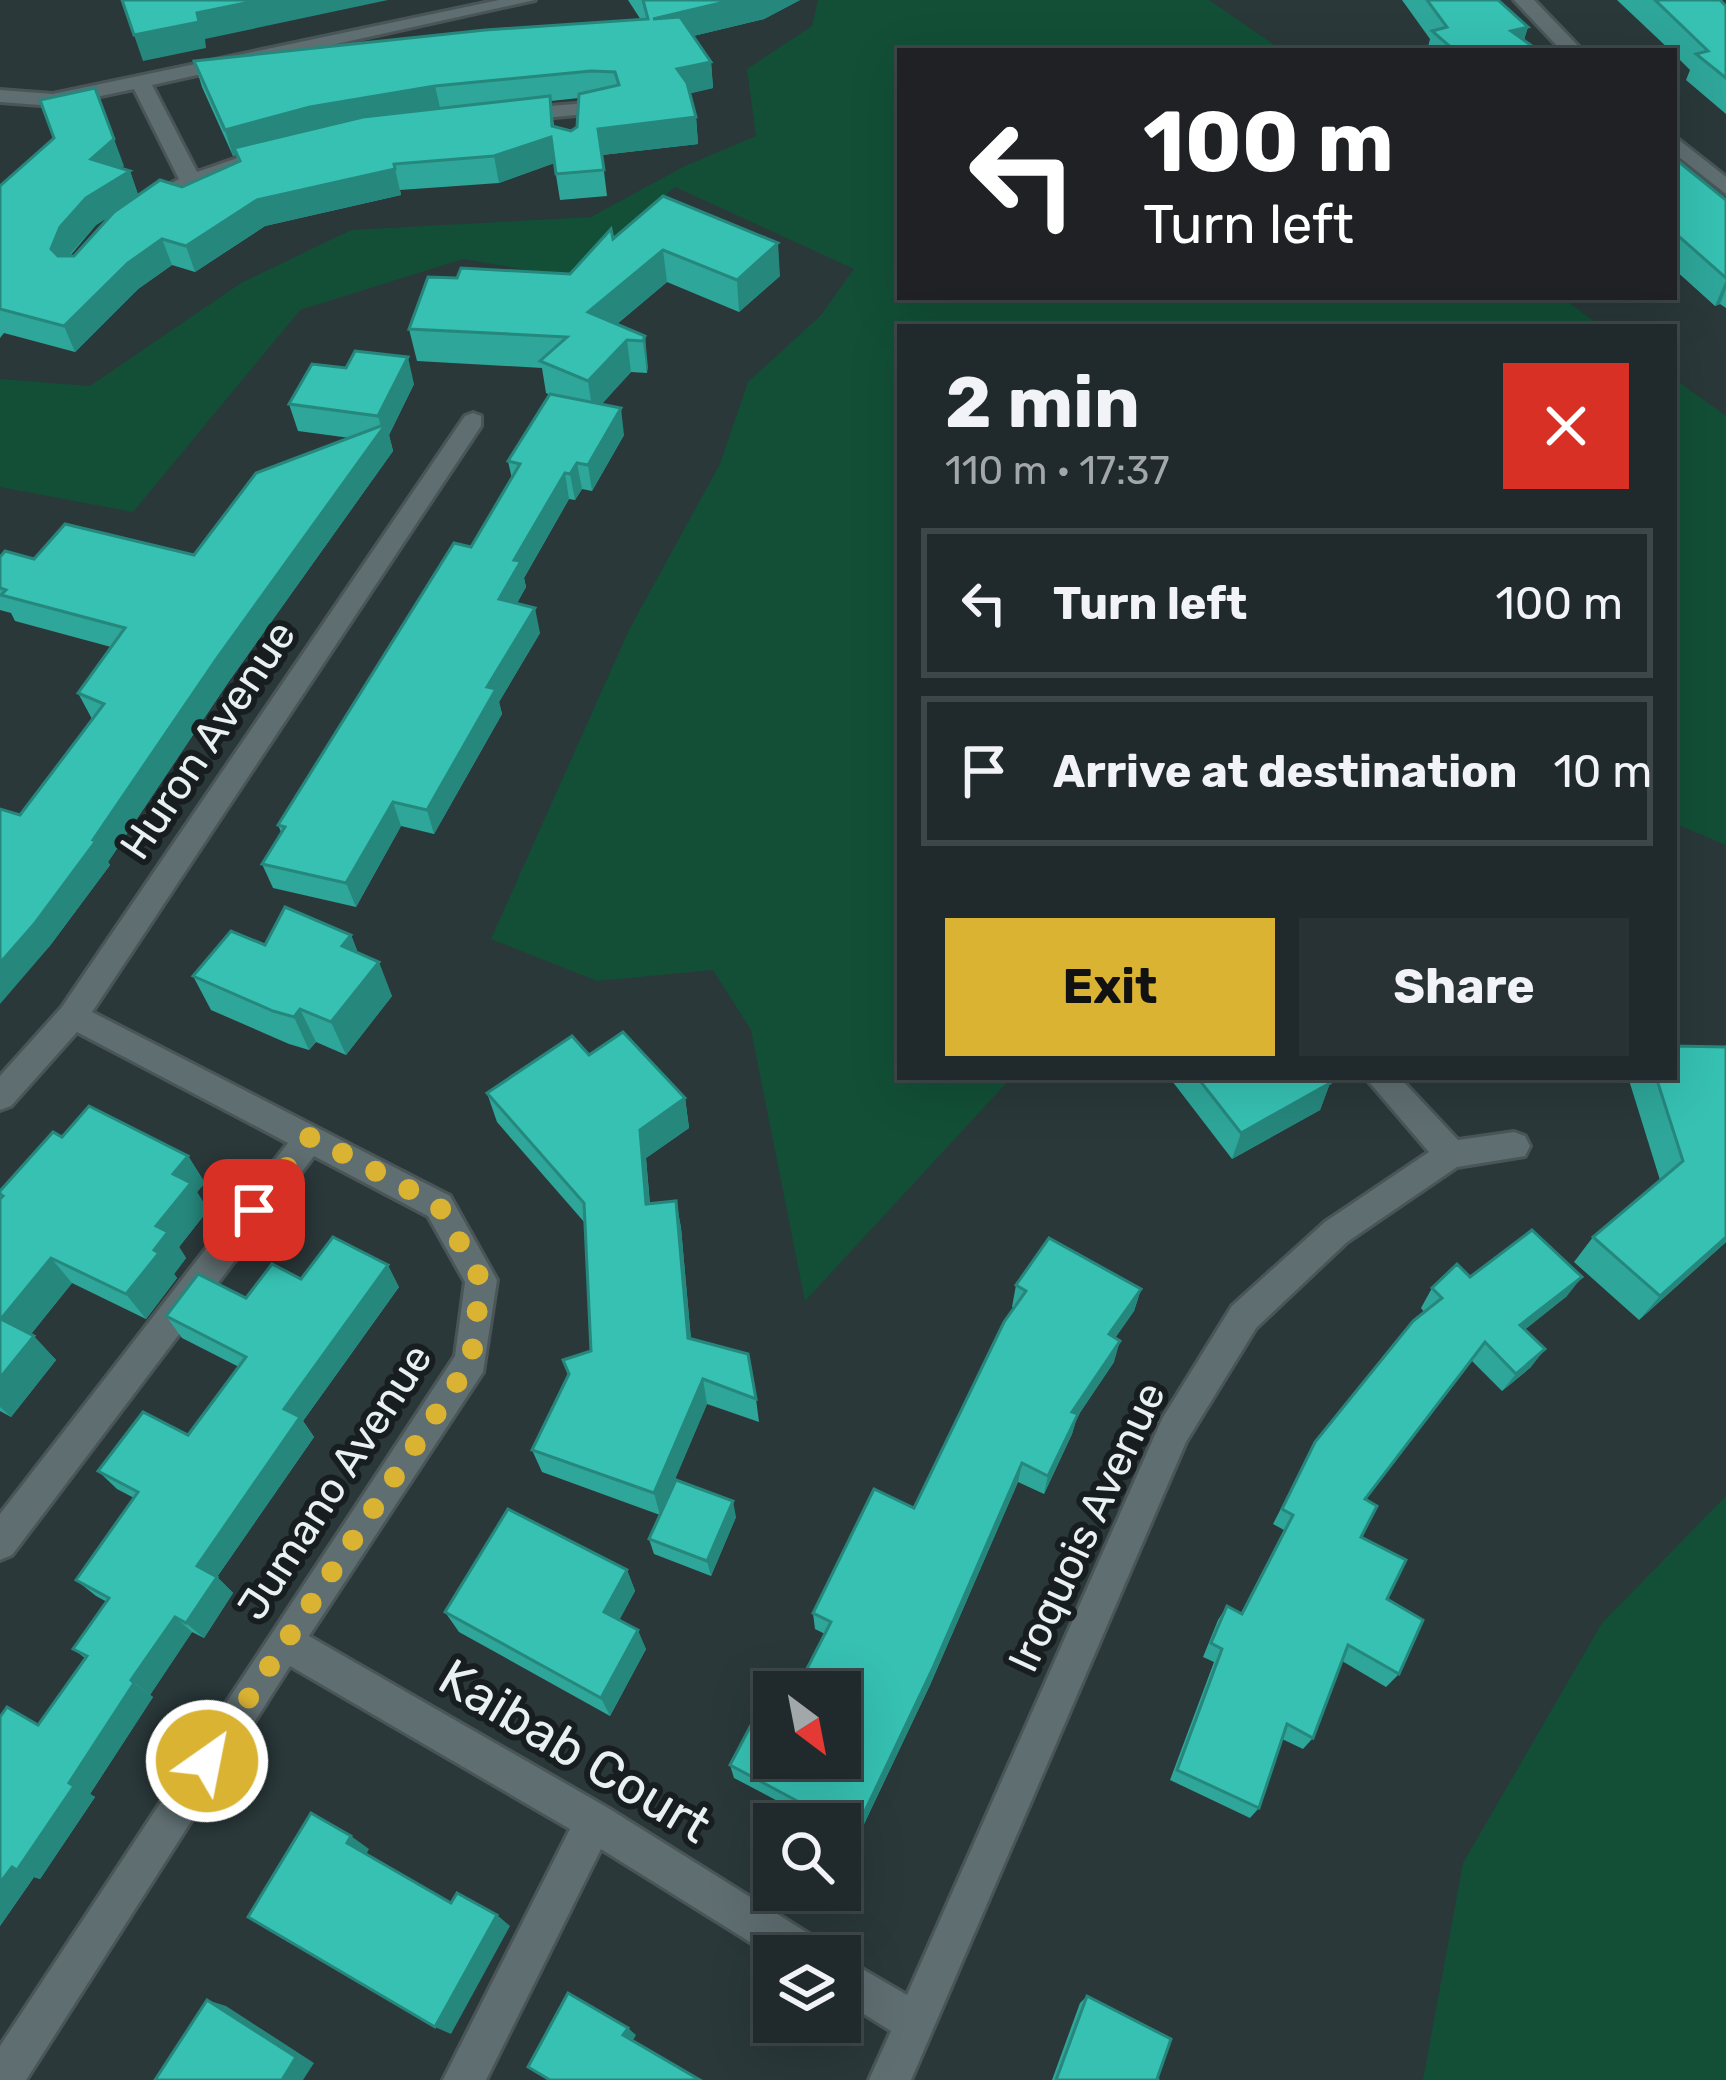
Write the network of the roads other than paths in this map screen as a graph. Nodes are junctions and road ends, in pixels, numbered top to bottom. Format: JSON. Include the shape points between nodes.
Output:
{"nodes":[{"id":1,"x":526,"y":0,"type":"edge"},
{"id":2,"x":1523,"y":0,"type":"edge"},
{"id":3,"x":1570,"y":48,"type":"edge"},
{"id":4,"x":141,"y":83,"type":"junction"},
{"id":5,"x":0,"y":96,"type":"edge"},
{"id":6,"x":610,"y":107,"type":"edge"},
{"id":7,"x":481,"y":118,"type":"edge"},
{"id":8,"x":1677,"y":145,"type":"edge"},
{"id":9,"x":284,"y":151,"type":"edge"},
{"id":10,"x":191,"y":181,"type":"junction"},
{"id":11,"x":1726,"y":188,"type":"edge"},
{"id":12,"x":122,"y":219,"type":"edge"},
{"id":13,"x":473,"y":421,"type":"dead end"},
{"id":14,"x":73,"y":1016,"type":"junction"},
{"id":15,"x":1383,"y":1080,"type":"edge"},
{"id":16,"x":0,"y":1097,"type":"edge"},
{"id":17,"x":311,"y":1136,"type":"junction"},
{"id":18,"x":1514,"y":1146,"type":"dead end"},
{"id":19,"x":1450,"y":1154,"type":"junction"},
{"id":20,"x":0,"y":1543,"type":"edge"},
{"id":21,"x":284,"y":1642,"type":"junction"},
{"id":22,"x":594,"y":1822,"type":"junction"},
{"id":23,"x":774,"y":1935,"type":"edge"},
{"id":24,"x":861,"y":1989,"type":"edge"},
{"id":25,"x":914,"y":2023,"type":"junction"},
{"id":26,"x":2,"y":2080,"type":"edge"},
{"id":27,"x":464,"y":2080,"type":"edge"},
{"id":28,"x":890,"y":2080,"type":"edge"}],
"edges":[{"from":1,"to":4,"type":"street"},
{"from":2,"to":3,"type":"street"},
{"from":4,"to":5,"type":"street","via":[[53,100]]},
{"from":4,"to":10,"type":"street"},
{"from":6,"to":7,"type":"street","via":[[568,120]]},
{"from":8,"to":11,"type":"street"},
{"from":9,"to":10,"type":"street"},
{"from":10,"to":12,"type":"street"},
{"from":13,"to":14,"type":"street","name":"Huron Avenue"},
{"from":14,"to":16,"type":"street","name":"Huron Avenue"},
{"from":14,"to":17,"type":"street","name":"Jumano Avenue"},
{"from":15,"to":19,"type":"street"},
{"from":17,"to":20,"type":"street"},
{"from":17,"to":21,"type":"street","name":"Jumano Avenue","via":[[439,1206],[481,1280],[471,1361]]},
{"from":18,"to":19,"type":"street","name":"Iroquois Avenue"},
{"from":19,"to":25,"type":"street","name":"Iroquois Avenue","via":[[1336,1232],[1244,1317],[1174,1431]]},
{"from":21,"to":22,"type":"street","name":"Kaibab Court"},
{"from":21,"to":26,"type":"street","name":"Jumano Avenue"},
{"from":22,"to":23,"type":"street","name":"Kaibab Court"},
{"from":22,"to":27,"type":"street"},
{"from":24,"to":25,"type":"street"},
{"from":25,"to":28,"type":"street","name":"Iroquois Avenue"}]}
